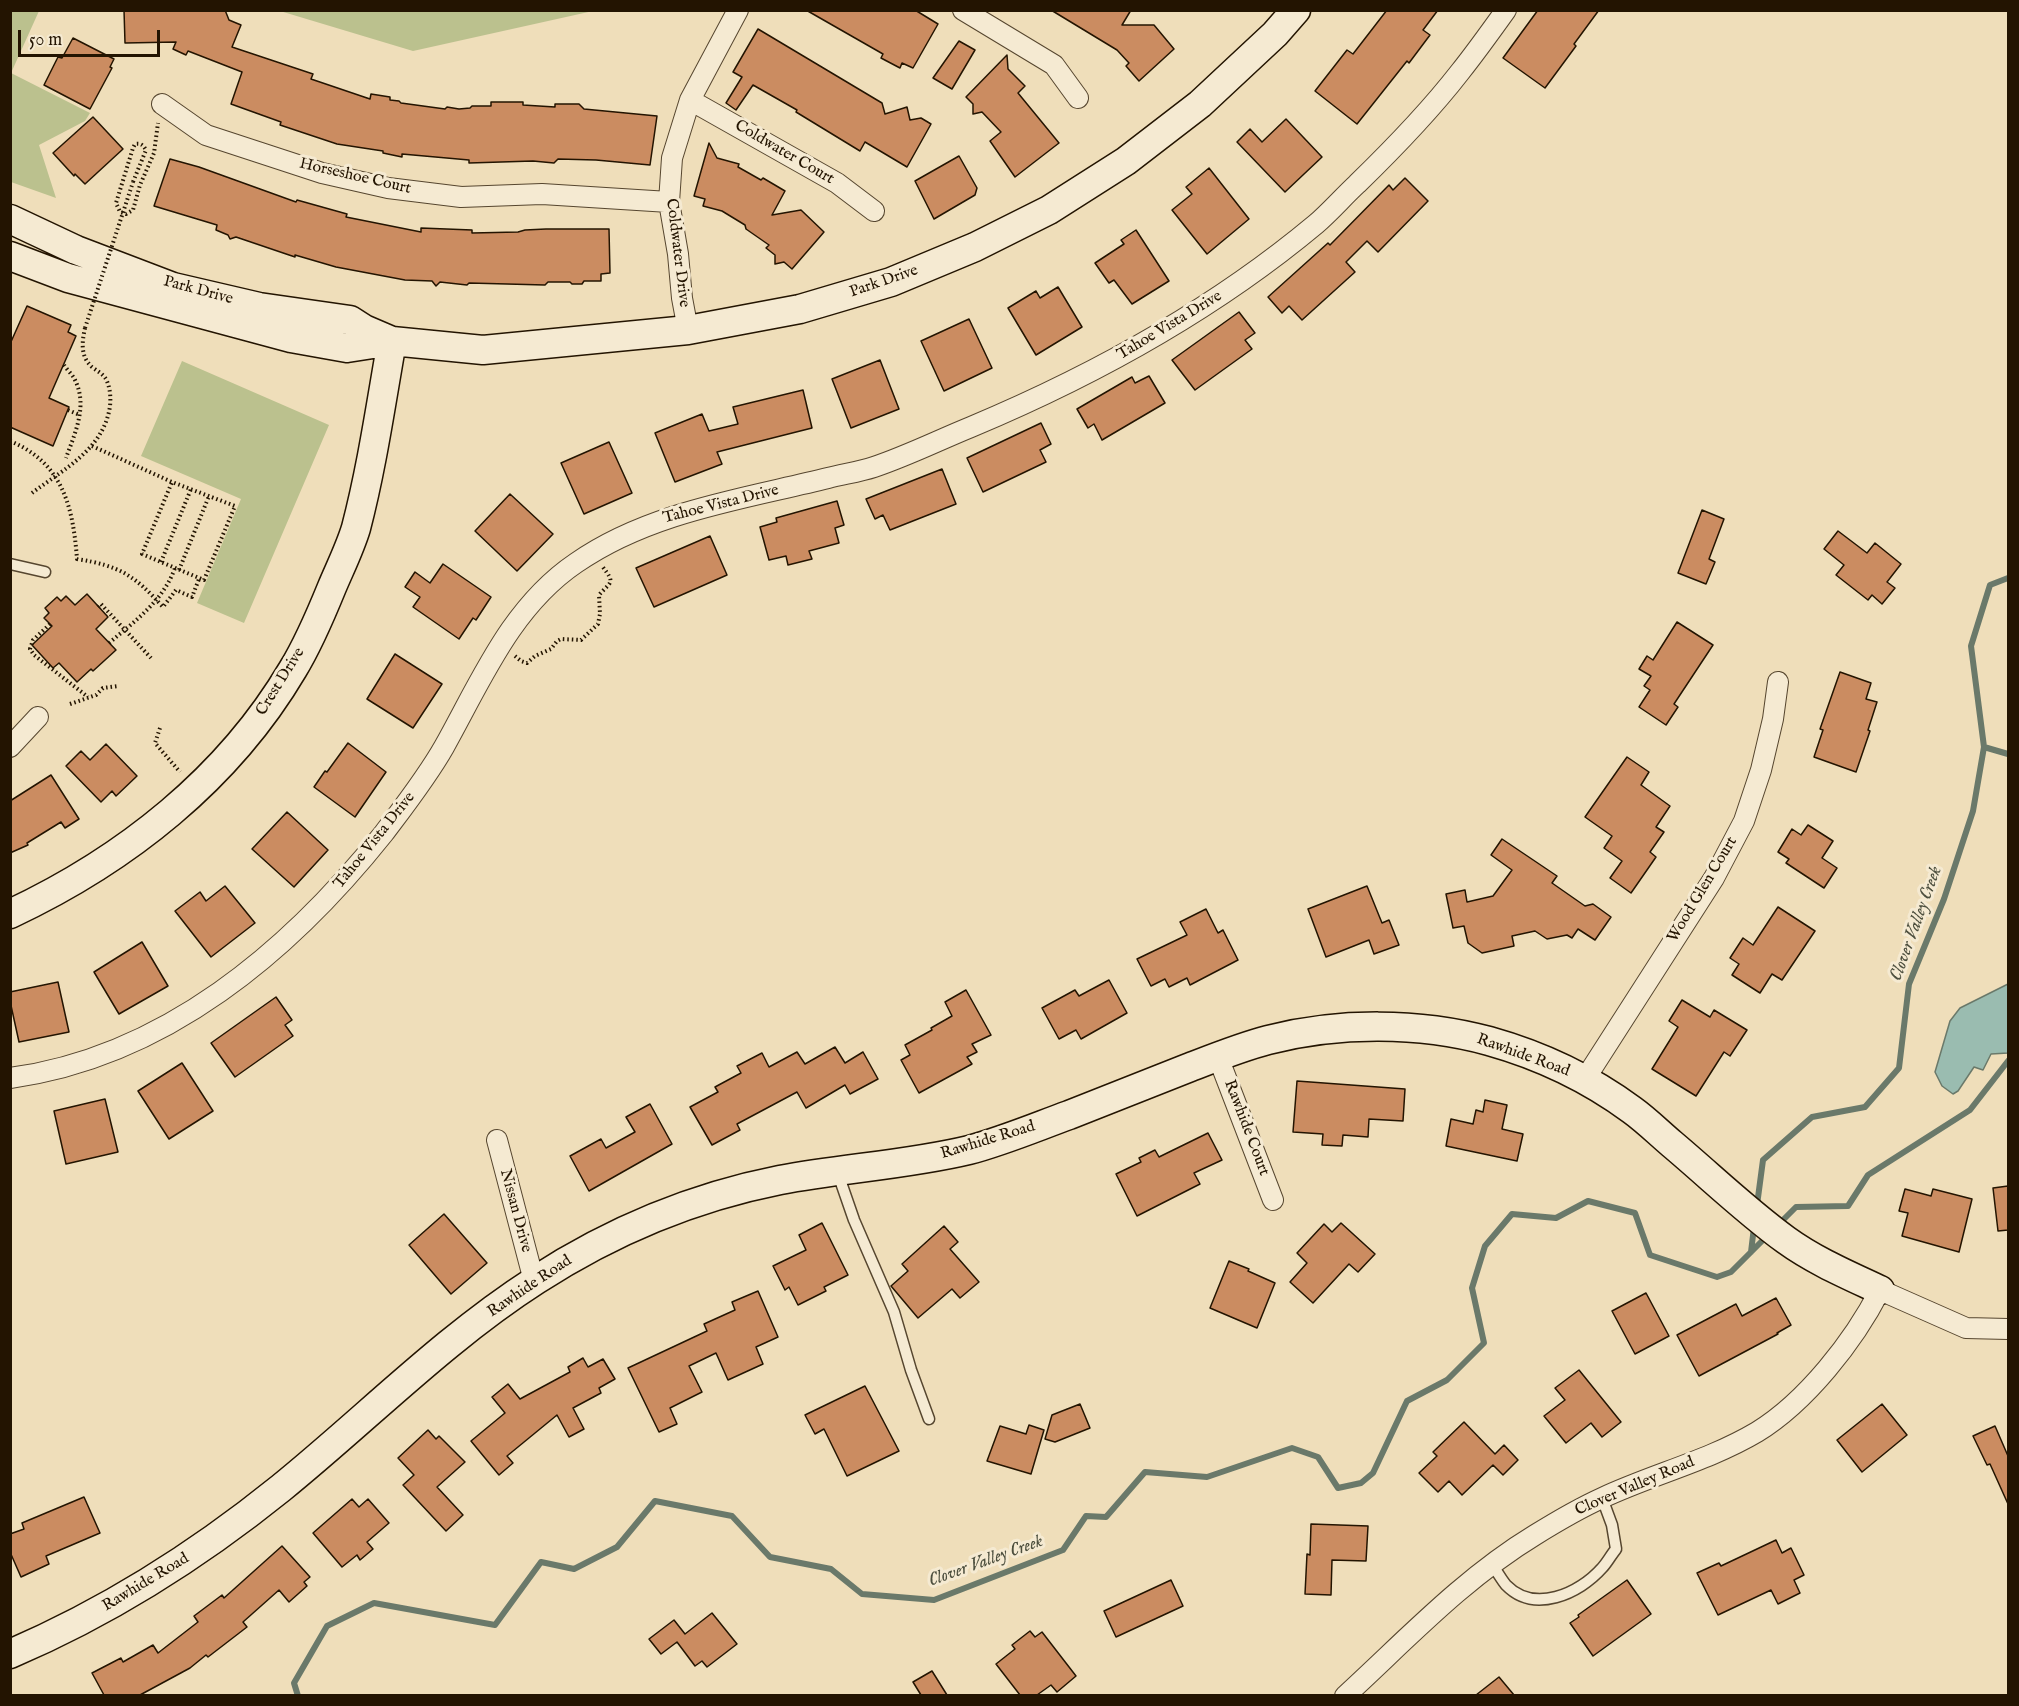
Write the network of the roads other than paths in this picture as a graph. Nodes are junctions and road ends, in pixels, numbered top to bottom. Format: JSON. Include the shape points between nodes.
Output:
{"nodes":[{"id":1,"x":738,"y":10,"type":"edge"},
{"id":2,"x":963,"y":10,"type":"edge"},
{"id":3,"x":1296,"y":10,"type":"edge"},
{"id":4,"x":1506,"y":10,"type":"edge"},
{"id":5,"x":1078,"y":98,"type":"dead end"},
{"id":6,"x":690,"y":100,"type":"junction"},
{"id":7,"x":162,"y":104,"type":"road end"},
{"id":8,"x":669,"y":202,"type":"junction"},
{"id":9,"x":874,"y":211,"type":"dead end"},
{"id":10,"x":10,"y":219,"type":"edge"},
{"id":11,"x":10,"y":256,"type":"edge"},
{"id":12,"x":688,"y":330,"type":"junction"},
{"id":13,"x":392,"y":341,"type":"junction"},
{"id":14,"x":10,"y":564,"type":"edge"},
{"id":15,"x":45,"y":572,"type":"dead end"},
{"id":16,"x":1778,"y":682,"type":"dead end"},
{"id":17,"x":38,"y":717,"type":"dead end"},
{"id":18,"x":10,"y":747,"type":"edge"},
{"id":19,"x":10,"y":914,"type":"edge"},
{"id":20,"x":1218,"y":1056,"type":"junction"},
{"id":21,"x":10,"y":1078,"type":"edge"},
{"id":22,"x":1584,"y":1079,"type":"junction"},
{"id":23,"x":496,"y":1140,"type":"dead end"},
{"id":24,"x":837,"y":1171,"type":"junction"},
{"id":25,"x":1273,"y":1200,"type":"dead end"},
{"id":26,"x":534,"y":1281,"type":"junction"},
{"id":27,"x":1880,"y":1290,"type":"junction"},
{"id":28,"x":2008,"y":1329,"type":"edge"},
{"id":29,"x":928,"y":1419,"type":"dead end"},
{"id":30,"x":1602,"y":1498,"type":"junction"},
{"id":31,"x":1492,"y":1565,"type":"junction"},
{"id":32,"x":10,"y":1654,"type":"edge"},
{"id":33,"x":1345,"y":1695,"type":"edge"}],
"edges":[{"from":1,"to":6,"type":"street","name":"Coldwater Drive"},
{"from":2,"to":5,"type":"street","via":[[1054,65]]},
{"from":3,"to":12,"type":"street","name":"Park Drive","via":[[1200,104],[1126,161],[1049,210],[891,282],[800,309]]},
{"from":4,"to":21,"type":"street","name":"Tahoe Vista Drive","via":[[1400,141],[1318,222],[1228,290],[1126,354],[1029,402],[874,467],[675,516],[618,537],[573,565],[533,600],[501,644],[443,750],[410,799],[322,905],[261,962],[208,1002],[143,1039],[38,1074]]},
{"from":6,"to":8,"type":"street","name":"Coldwater Drive","via":[[672,158]]},
{"from":6,"to":9,"type":"street","name":"Coldwater Court","via":[[837,183]]},
{"from":7,"to":8,"type":"street","name":"Horseshoe Court","via":[[206,135],[322,173],[388,188],[461,197],[542,194]]},
{"from":8,"to":12,"type":"street","name":"Coldwater Drive"},
{"from":10,"to":13,"type":"street","name":"Park Drive","via":[[76,250],[173,287],[259,307],[350,320]]},
{"from":11,"to":13,"type":"street","name":"Park Drive","via":[[68,278],[291,338],[347,348]]},
{"from":12,"to":13,"type":"street","name":"Park Drive","via":[[483,350]]},
{"from":13,"to":19,"type":"street","name":"Crest Drive","via":[[355,530],[324,608],[294,668],[250,732],[197,790],[90,872]]},
{"from":14,"to":15,"type":"lane"},
{"from":16,"to":22,"type":"street","name":"Wood Glen Court","via":[[1761,771],[1744,821],[1714,878]]},
{"from":17,"to":18,"type":"street"},
{"from":20,"to":22,"type":"street","name":"Rawhide Road","via":[[1268,1040],[1321,1031],[1417,1029],[1493,1042]]},
{"from":20,"to":24,"type":"street","name":"Rawhide Road","via":[[1005,1140],[934,1157]]},
{"from":20,"to":25,"type":"street","name":"Rawhide Court"},
{"from":22,"to":27,"type":"street","name":"Rawhide Road","via":[[1633,1111],[1788,1241],[1828,1266]]},
{"from":23,"to":26,"type":"street","name":"Nissan Drive"},
{"from":24,"to":26,"type":"street","name":"Rawhide Road","via":[[779,1180],[694,1203],[612,1237]]},
{"from":24,"to":29,"type":"lane","via":[[894,1312]]},
{"from":26,"to":32,"type":"street","name":"Rawhide Road","via":[[480,1320],[286,1484],[203,1547],[121,1600]]},
{"from":27,"to":28,"type":"street","name":"Rawhide Road","via":[[1966,1328]]},
{"from":27,"to":30,"type":"street","name":"Clover Valley Road","via":[[1830,1367],[1758,1432]]},
{"from":30,"to":31,"type":"street","name":"Clover Valley Road","via":[[1534,1535]]},
{"from":30,"to":31,"type":"lane","via":[[1616,1549],[1601,1569],[1578,1588],[1549,1600],[1533,1599],[1507,1585]]},
{"from":31,"to":33,"type":"street","name":"Clover Valley Road"}]}
